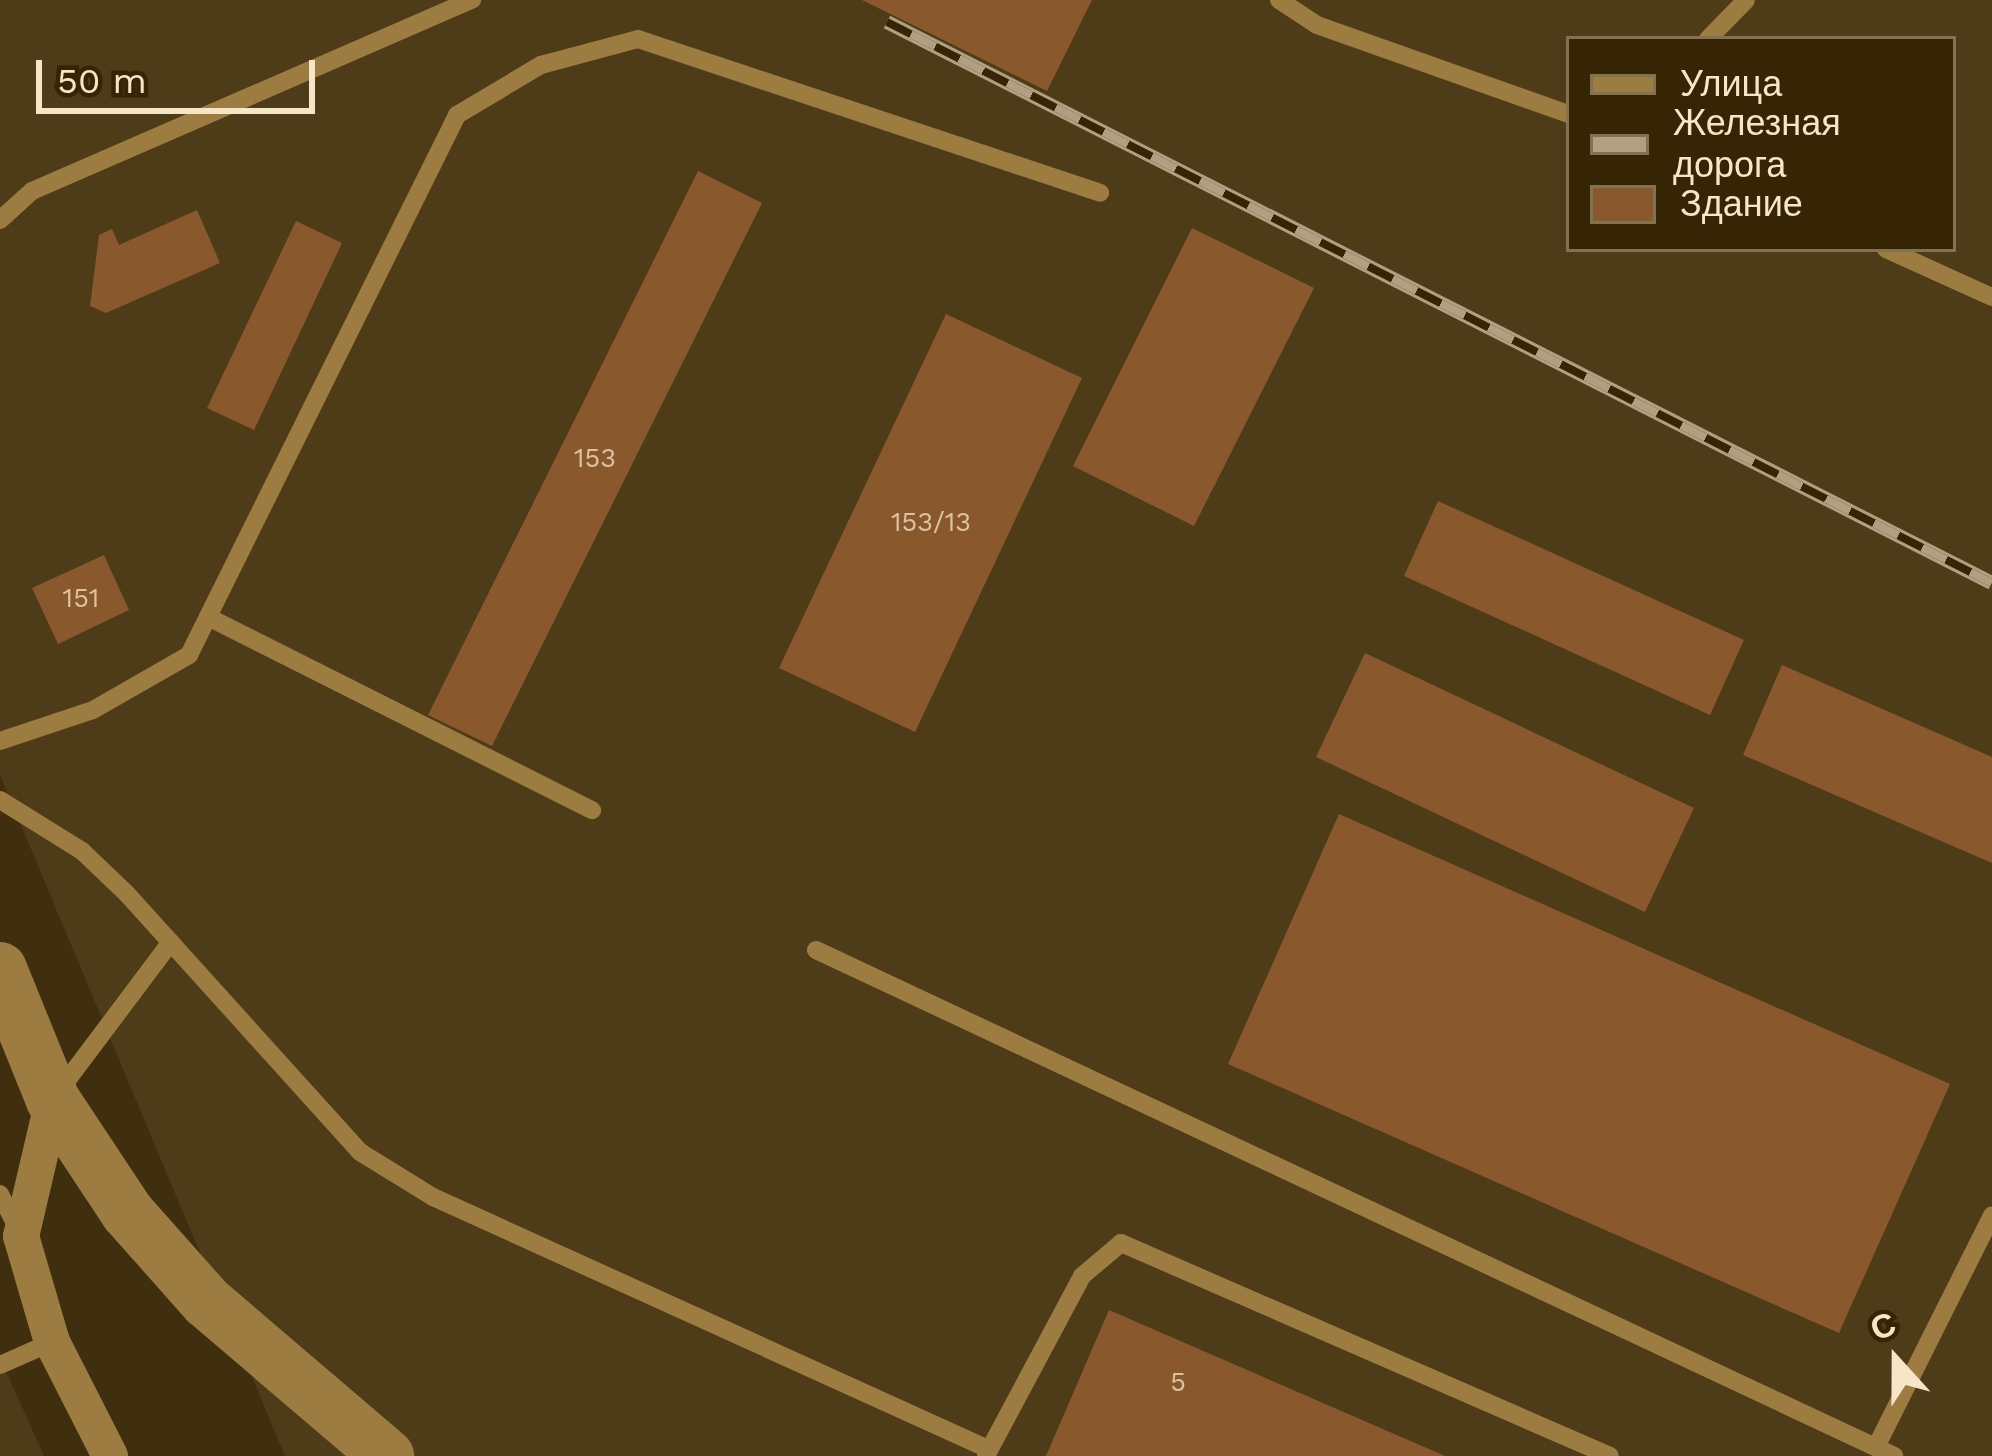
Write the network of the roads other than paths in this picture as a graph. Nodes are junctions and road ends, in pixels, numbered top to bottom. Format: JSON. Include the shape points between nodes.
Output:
{"nodes":[{"id":1,"x":472,"y":0,"type":"edge"},
{"id":2,"x":1279,"y":0,"type":"edge"},
{"id":3,"x":1746,"y":0,"type":"edge"},
{"id":4,"x":1711,"y":36,"type":"edge"},
{"id":5,"x":1566,"y":113,"type":"edge"},
{"id":6,"x":1100,"y":193,"type":"dead end"},
{"id":7,"x":0,"y":220,"type":"edge"},
{"id":8,"x":1893,"y":252,"type":"edge"},
{"id":9,"x":1992,"y":297,"type":"edge"},
{"id":10,"x":208,"y":616,"type":"junction"},
{"id":11,"x":0,"y":741,"type":"edge"},
{"id":12,"x":0,"y":800,"type":"edge"},
{"id":13,"x":592,"y":810,"type":"dead end"},
{"id":14,"x":171,"y":942,"type":"junction"},
{"id":15,"x":816,"y":950,"type":"dead end"},
{"id":16,"x":0,"y":969,"type":"edge"},
{"id":17,"x":53,"y":1100,"type":"junction"},
{"id":18,"x":0,"y":1194,"type":"edge"},
{"id":19,"x":1992,"y":1215,"type":"edge"},
{"id":20,"x":21,"y":1236,"type":"junction"},
{"id":21,"x":52,"y":1342,"type":"junction"},
{"id":22,"x":0,"y":1365,"type":"edge"},
{"id":23,"x":986,"y":1452,"type":"edge"},
{"id":24,"x":1885,"y":1452,"type":"edge"},
{"id":25,"x":110,"y":1456,"type":"edge"},
{"id":26,"x":387,"y":1456,"type":"edge"},
{"id":27,"x":1610,"y":1456,"type":"edge"}],
"edges":[{"from":1,"to":7,"type":"lane","via":[[32,191]]},
{"from":2,"to":5,"type":"lane","via":[[1317,25]]},
{"from":3,"to":4,"type":"lane"},
{"from":6,"to":10,"type":"lane","via":[[638,39],[541,65],[457,115]]},
{"from":8,"to":9,"type":"lane"},
{"from":10,"to":11,"type":"lane","via":[[189,656],[93,710]]},
{"from":10,"to":13,"type":"lane"},
{"from":12,"to":14,"type":"lane","via":[[82,851]]},
{"from":14,"to":17,"type":"lane"},
{"from":14,"to":23,"type":"lane","via":[[359,1152],[433,1197]]},
{"from":15,"to":24,"type":"lane"},
{"from":16,"to":17,"type":"street"},
{"from":17,"to":20,"type":"street"},
{"from":17,"to":26,"type":"street","via":[[127,1213],[207,1302]]},
{"from":18,"to":20,"type":"lane"},
{"from":19,"to":24,"type":"lane"},
{"from":20,"to":21,"type":"street"},
{"from":21,"to":22,"type":"lane"},
{"from":21,"to":25,"type":"street"},
{"from":23,"to":27,"type":"lane","via":[[1082,1276],[1121,1243]]}]}
